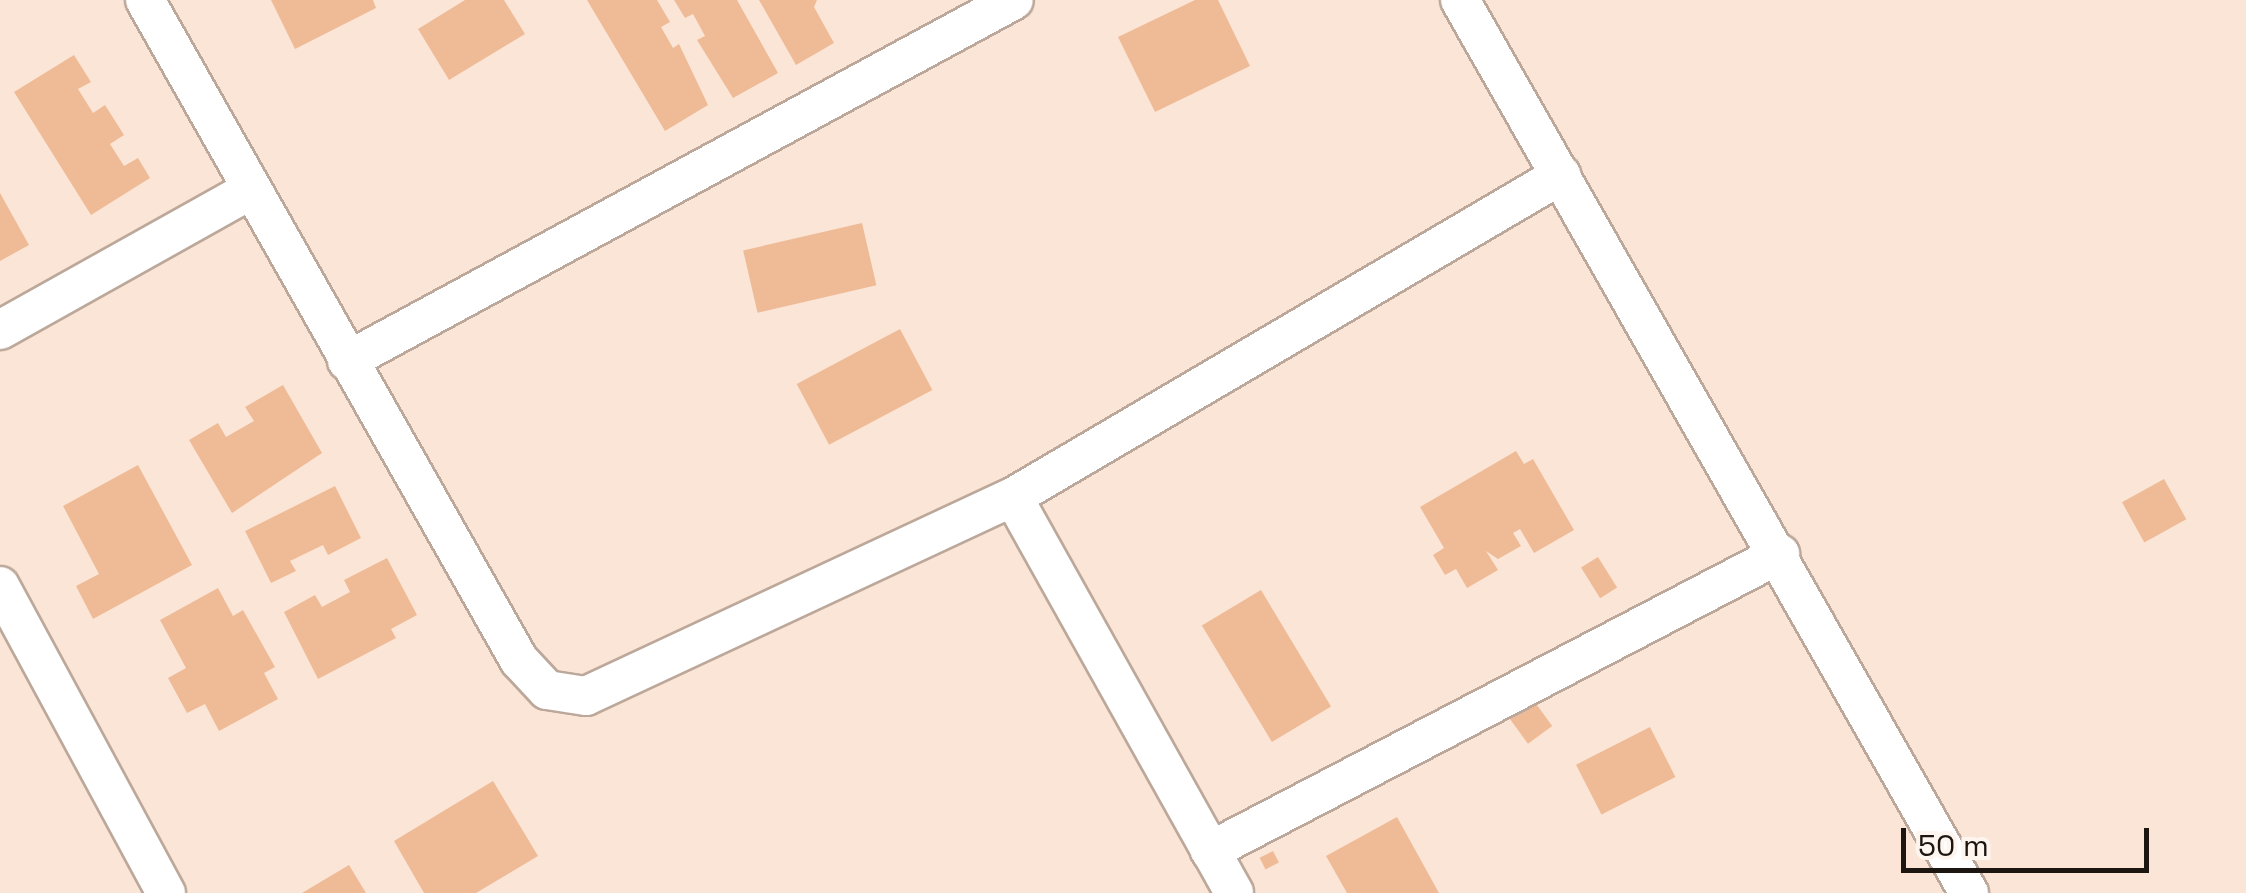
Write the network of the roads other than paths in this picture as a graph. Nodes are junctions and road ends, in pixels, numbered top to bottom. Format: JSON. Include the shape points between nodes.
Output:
{"nodes":[{"id":1,"x":1014,"y":0,"type":"edge"},
{"id":2,"x":1460,"y":0,"type":"edge"},
{"id":3,"x":150,"y":2,"type":"edge"},
{"id":4,"x":1561,"y":175,"type":"junction"},
{"id":5,"x":250,"y":190,"type":"junction"},
{"id":6,"x":0,"y":330,"type":"edge"},
{"id":7,"x":347,"y":361,"type":"junction"},
{"id":8,"x":1013,"y":497,"type":"junction"},
{"id":9,"x":1780,"y":554,"type":"junction"},
{"id":10,"x":0,"y":586,"type":"edge"},
{"id":11,"x":1210,"y":851,"type":"junction"},
{"id":12,"x":166,"y":893,"type":"edge"},
{"id":13,"x":1234,"y":893,"type":"edge"},
{"id":14,"x":1969,"y":893,"type":"edge"}],
"edges":[{"from":1,"to":7,"type":"street"},
{"from":2,"to":4,"type":"street"},
{"from":3,"to":5,"type":"street"},
{"from":4,"to":8,"type":"street"},
{"from":4,"to":9,"type":"street"},
{"from":5,"to":6,"type":"street"},
{"from":5,"to":7,"type":"street"},
{"from":7,"to":8,"type":"street","via":[[519,660],[547,690],[586,696]]},
{"from":8,"to":11,"type":"street"},
{"from":9,"to":11,"type":"street"},
{"from":9,"to":14,"type":"street"},
{"from":10,"to":12,"type":"street"},
{"from":11,"to":13,"type":"street"}]}
